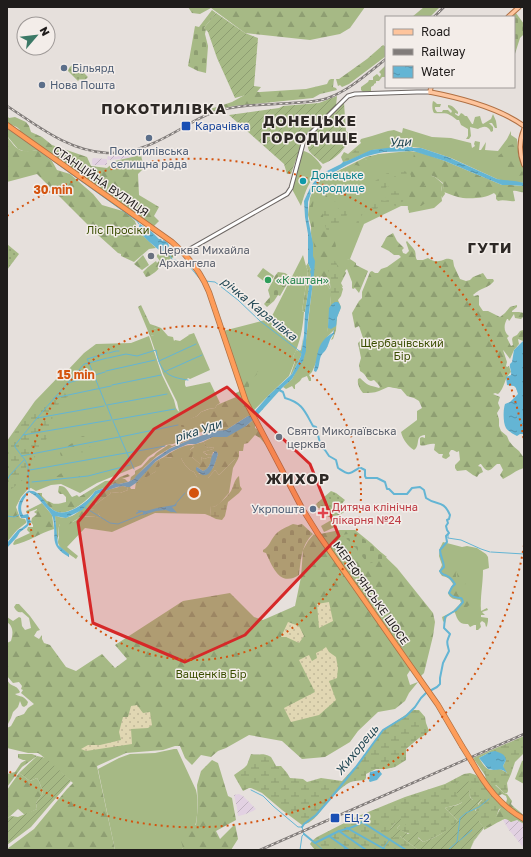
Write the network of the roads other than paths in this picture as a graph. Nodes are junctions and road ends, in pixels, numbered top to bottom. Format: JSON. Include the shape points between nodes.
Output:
{"nodes":[{"id":1,"x":519,"y":7,"type":"edge"},
{"id":2,"x":509,"y":16,"type":"edge"},
{"id":3,"x":431,"y":88,"type":"edge"},
{"id":4,"x":430,"y":92,"type":"junction"},
{"id":5,"x":7,"y":125,"type":"edge"},
{"id":6,"x":524,"y":126,"type":"edge"},
{"id":7,"x":524,"y":129,"type":"edge"},
{"id":8,"x":524,"y":165,"type":"edge"},
{"id":9,"x":183,"y":253,"type":"junction"},
{"id":10,"x":229,"y":354,"type":"joint"},
{"id":11,"x":524,"y":819,"type":"edge"}],
"edges":[{"from":1,"to":2,"type":"main road"},
{"from":3,"to":4,"type":"main road"},
{"from":4,"to":6,"type":"main road","via":[[452,96],[494,110]]},
{"from":4,"to":9,"type":"main road","via":[[348,96],[306,137],[287,194]]},
{"from":5,"to":9,"type":"highway","name":"СТАНЦІЙНА ВУЛИЦЯ","via":[[172,242]]},
{"from":7,"to":8,"type":"main road","via":[[520,150]]},
{"from":9,"to":10,"type":"highway","name":"СТАНЦІЙНА ВУЛИЦЯ","via":[[195,266],[205,284]]},
{"from":10,"to":11,"type":"highway","name":"МЕРЕФ'ЯНСЬКЕ ШОСЕ","bridge":true,"via":[[243,394],[312,525],[438,705],[481,778],[505,806]]}]}
